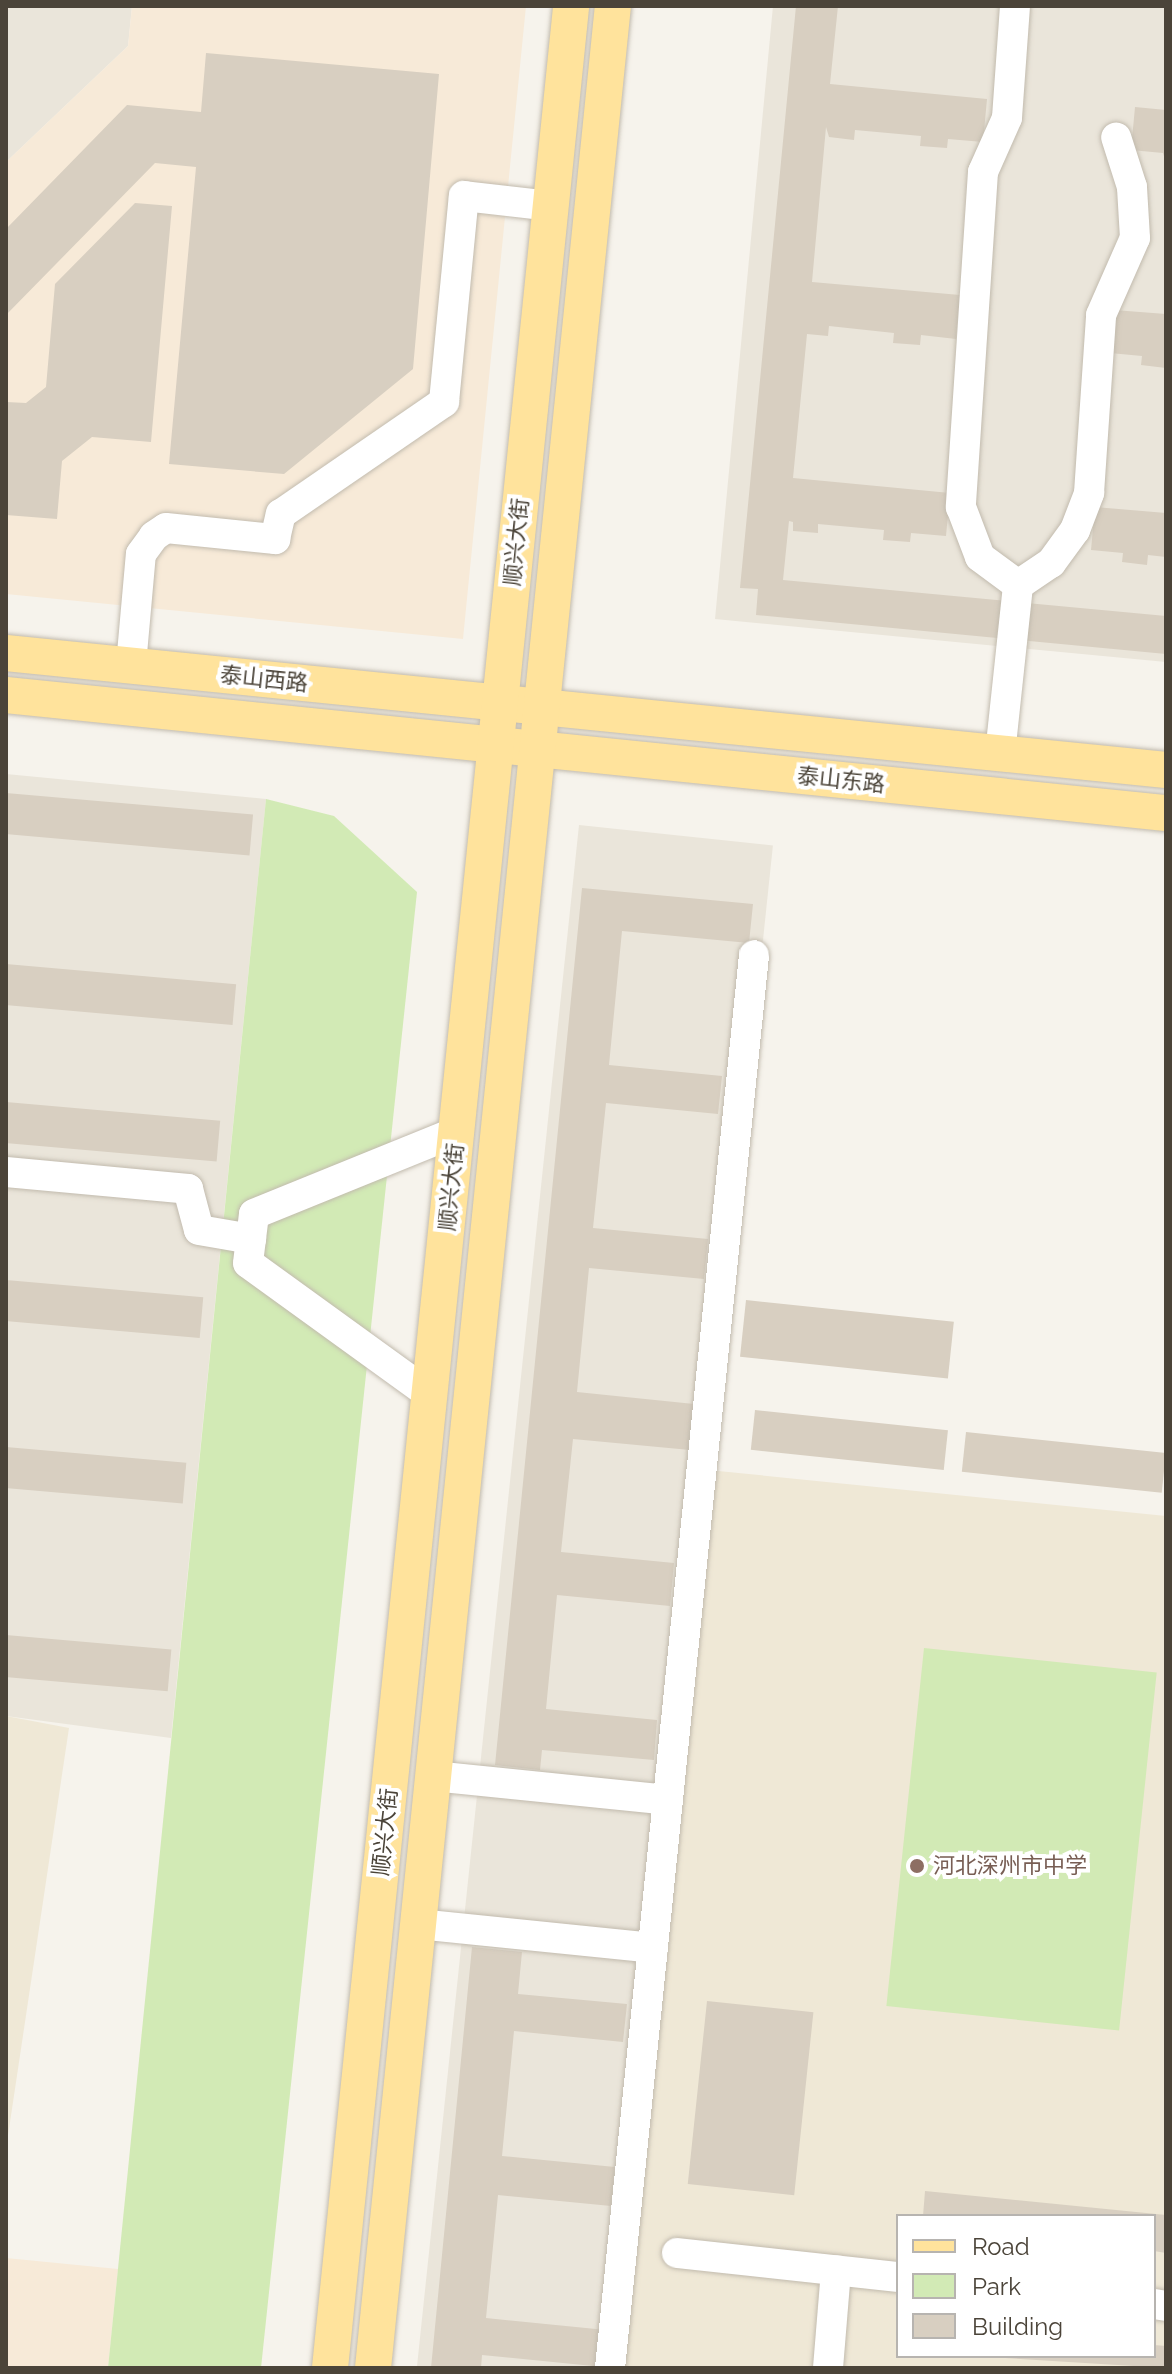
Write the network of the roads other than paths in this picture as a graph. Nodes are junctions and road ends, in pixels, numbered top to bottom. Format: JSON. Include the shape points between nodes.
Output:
{"nodes":[{"id":1,"x":571,"y":6,"type":"edge"},
{"id":2,"x":613,"y":6,"type":"edge"},
{"id":3,"x":1015,"y":6,"type":"edge"},
{"id":4,"x":1116,"y":137,"type":"dead end"},
{"id":5,"x":550,"y":206,"type":"junction"},
{"id":6,"x":1018,"y":585,"type":"junction"},
{"id":7,"x":6,"y":653,"type":"edge"},
{"id":8,"x":131,"y":665,"type":"junction"},
{"id":9,"x":6,"y":695,"type":"edge"},
{"id":10,"x":521,"y":705,"type":"junction"},
{"id":11,"x":516,"y":747,"type":"junction"},
{"id":12,"x":1000,"y":754,"type":"junction"},
{"id":13,"x":1166,"y":770,"type":"edge"},
{"id":14,"x":1166,"y":813,"type":"edge"},
{"id":15,"x":754,"y":955,"type":"dead end"},
{"id":16,"x":456,"y":1132,"type":"junction"},
{"id":17,"x":6,"y":1172,"type":"edge"},
{"id":18,"x":251,"y":1239,"type":"junction"},
{"id":19,"x":429,"y":1394,"type":"junction"},
{"id":20,"x":433,"y":1776,"type":"junction"},
{"id":21,"x":668,"y":1800,"type":"junction"},
{"id":22,"x":418,"y":1924,"type":"junction"},
{"id":23,"x":653,"y":1948,"type":"junction"},
{"id":24,"x":677,"y":2253,"type":"dead end"},
{"id":25,"x":836,"y":2270,"type":"junction"},
{"id":26,"x":896,"y":2277,"type":"edge"},
{"id":27,"x":330,"y":2368,"type":"edge"},
{"id":28,"x":373,"y":2368,"type":"edge"},
{"id":29,"x":610,"y":2368,"type":"edge"},
{"id":30,"x":828,"y":2368,"type":"edge"}],
"edges":[{"from":1,"to":5,"type":"main road","name":"顺兴大街"},
{"from":2,"to":10,"type":"main road","name":"顺兴大街"},
{"from":3,"to":6,"type":"lane","via":[[1007,118],[983,172],[961,507],[980,557]]},
{"from":4,"to":6,"type":"lane","via":[[1132,187],[1135,238],[1101,315],[1089,493],[1075,530],[1051,563]]},
{"from":5,"to":8,"type":"lane","via":[[464,196],[444,402],[281,514],[275,539],[166,528],[154,536],[141,554]]},
{"from":5,"to":10,"type":"main road","name":"顺兴大街"},
{"from":6,"to":12,"type":"lane"},
{"from":7,"to":8,"type":"main road","name":"泰山西路"},
{"from":8,"to":10,"type":"main road","name":"泰山西路"},
{"from":9,"to":11,"type":"main road","name":"泰山西路"},
{"from":10,"to":11,"type":"main road","name":"顺兴大街"},
{"from":10,"to":12,"type":"main road","name":"泰山东路"},
{"from":11,"to":14,"type":"main road","name":"泰山东路"},
{"from":11,"to":16,"type":"main road","name":"顺兴大街"},
{"from":11,"to":20,"type":"main road","name":"顺兴大街"},
{"from":12,"to":13,"type":"main road","name":"泰山东路"},
{"from":15,"to":21,"type":"lane"},
{"from":16,"to":18,"type":"lane","via":[[254,1214]]},
{"from":16,"to":19,"type":"main road","name":"顺兴大街"},
{"from":17,"to":18,"type":"lane","via":[[188,1189],[199,1230]]},
{"from":18,"to":19,"type":"lane","via":[[248,1263]]},
{"from":19,"to":27,"type":"main road","name":"顺兴大街"},
{"from":20,"to":21,"type":"lane"},
{"from":20,"to":22,"type":"main road","name":"顺兴大街"},
{"from":21,"to":23,"type":"lane"},
{"from":22,"to":23,"type":"lane"},
{"from":22,"to":28,"type":"main road","name":"顺兴大街"},
{"from":23,"to":29,"type":"lane"},
{"from":24,"to":25,"type":"lane"},
{"from":25,"to":26,"type":"lane"},
{"from":25,"to":30,"type":"lane"}]}
